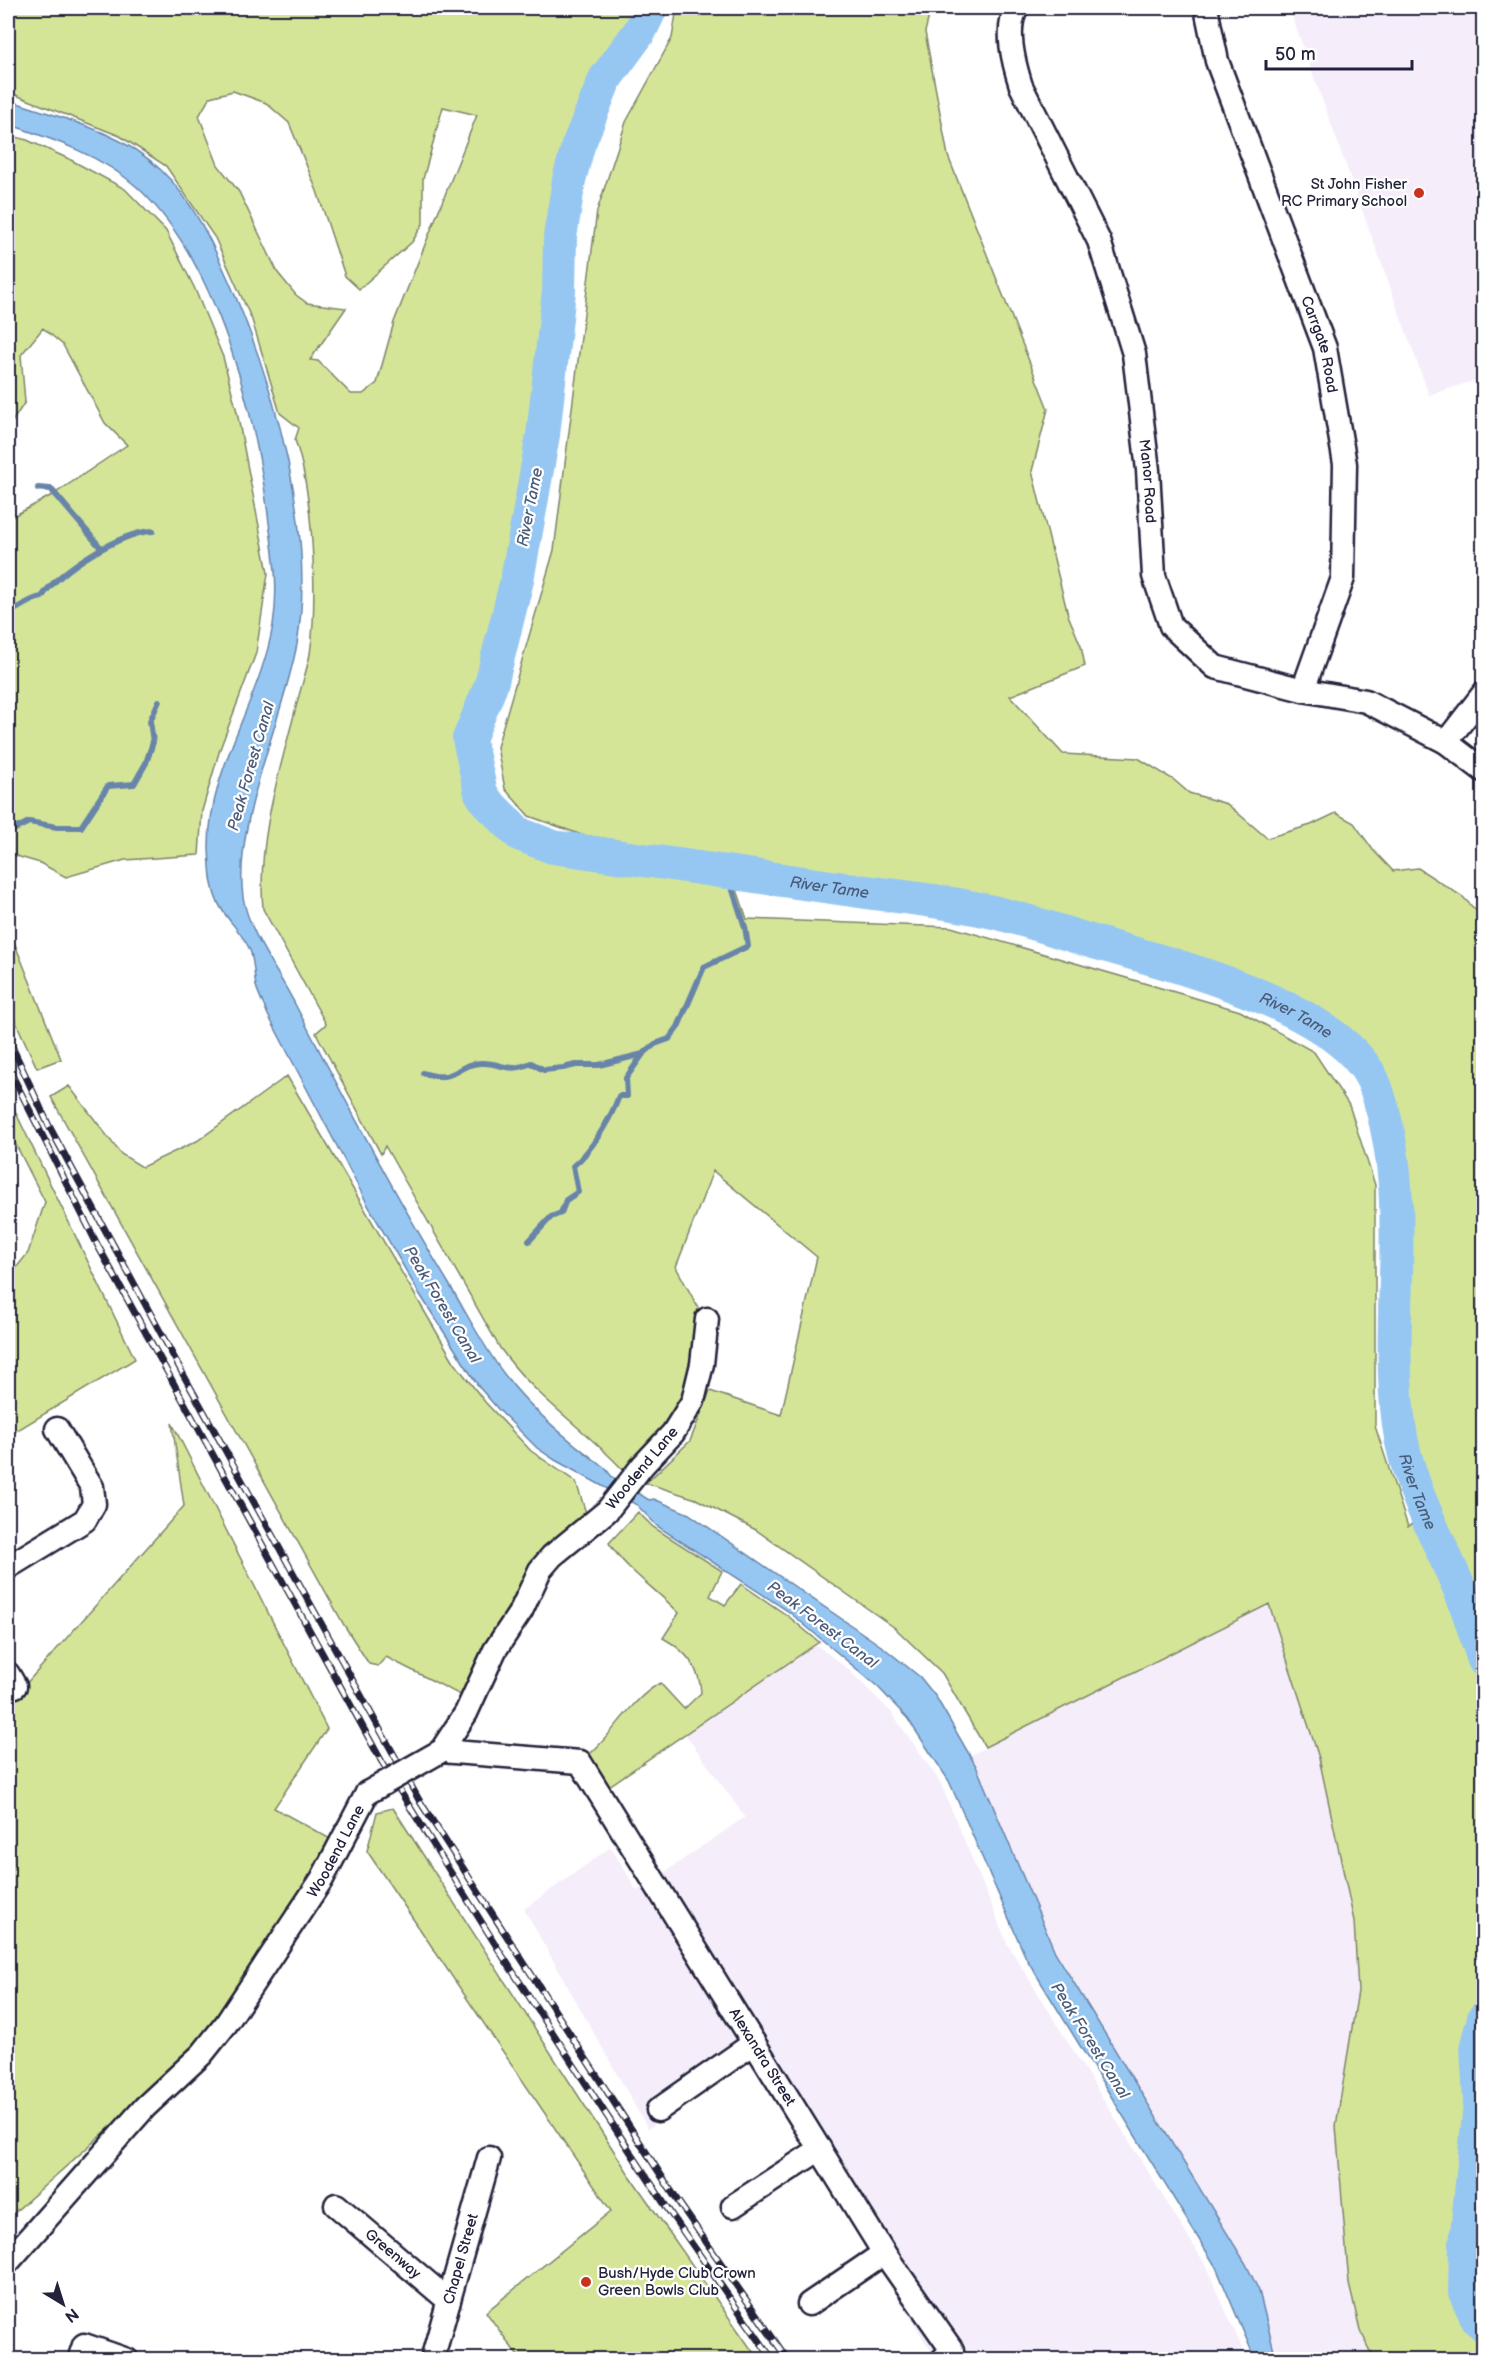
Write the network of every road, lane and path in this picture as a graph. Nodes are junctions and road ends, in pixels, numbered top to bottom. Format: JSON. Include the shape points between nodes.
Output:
{"nodes":[{"id":1,"x":1017,"y":8,"type":"edge"},
{"id":2,"x":1206,"y":8,"type":"edge"},
{"id":3,"x":1303,"y":690,"type":"junction"},
{"id":4,"x":1484,"y":693,"type":"edge"},
{"id":5,"x":1446,"y":742,"type":"junction"},
{"id":6,"x":1484,"y":771,"type":"edge"},
{"id":7,"x":707,"y":1319,"type":"dead end"},
{"id":8,"x":57,"y":1430,"type":"dead end"},
{"id":9,"x":8,"y":1567,"type":"edge"},
{"id":10,"x":441,"y":1751,"type":"junction"},
{"id":11,"x":754,"y":2043,"type":"junction"},
{"id":12,"x":658,"y":2110,"type":"dead end"},
{"id":13,"x":820,"y":2149,"type":"junction"},
{"id":14,"x":489,"y":2158,"type":"dead end"},
{"id":15,"x":336,"y":2205,"type":"dead end"},
{"id":16,"x":734,"y":2206,"type":"dead end"},
{"id":17,"x":884,"y":2253,"type":"junction"},
{"id":18,"x":8,"y":2262,"type":"edge"},
{"id":19,"x":449,"y":2301,"type":"junction"},
{"id":20,"x":809,"y":2304,"type":"dead end"},
{"id":21,"x":81,"y":2352,"type":"edge"},
{"id":22,"x":947,"y":2355,"type":"edge"},
{"id":23,"x":127,"y":2360,"type":"edge"},
{"id":24,"x":432,"y":2360,"type":"edge"}],
"edges":[{"from":1,"to":3,"type":"street","name":"Manor Road","via":[[1013,13],[1012,41],[1021,86],[1099,241],[1134,354],[1148,470],[1154,576],[1171,626],[1215,667]]},
{"from":2,"to":3,"type":"street","name":"Carrgate Road","via":[[1217,61],[1326,348],[1345,464],[1342,578]]},
{"from":3,"to":5,"type":"street","name":"Manor Road","via":[[1366,701]]},
{"from":4,"to":5,"type":"street"},
{"from":5,"to":6,"type":"street","name":"Manor Road"},
{"from":7,"to":10,"type":"street","name":"Woodend Lane","via":[[693,1401],[673,1433],[607,1511],[540,1570],[522,1611],[495,1650],[466,1713]]},
{"from":8,"to":9,"type":"street","via":[[92,1487],[94,1504],[86,1520]]},
{"from":10,"to":11,"type":"street","name":"Alexandra Street","via":[[580,1762]]},
{"from":10,"to":18,"type":"street","name":"Woodend Lane","bridge":true,"via":[[367,1793],[322,1880],[226,2024]]},
{"from":11,"to":12,"type":"street"},
{"from":11,"to":13,"type":"street","name":"Alexandra Street"},
{"from":13,"to":16,"type":"street"},
{"from":13,"to":17,"type":"street","name":"Alexandra Street"},
{"from":14,"to":19,"type":"street","name":"Chapel Street"},
{"from":15,"to":19,"type":"street","name":"Greenway"},
{"from":17,"to":20,"type":"street"},
{"from":17,"to":22,"type":"street","name":"Alexandra Street"},
{"from":19,"to":24,"type":"street","name":"Chapel Street"},
{"from":21,"to":23,"type":"street"}]}
